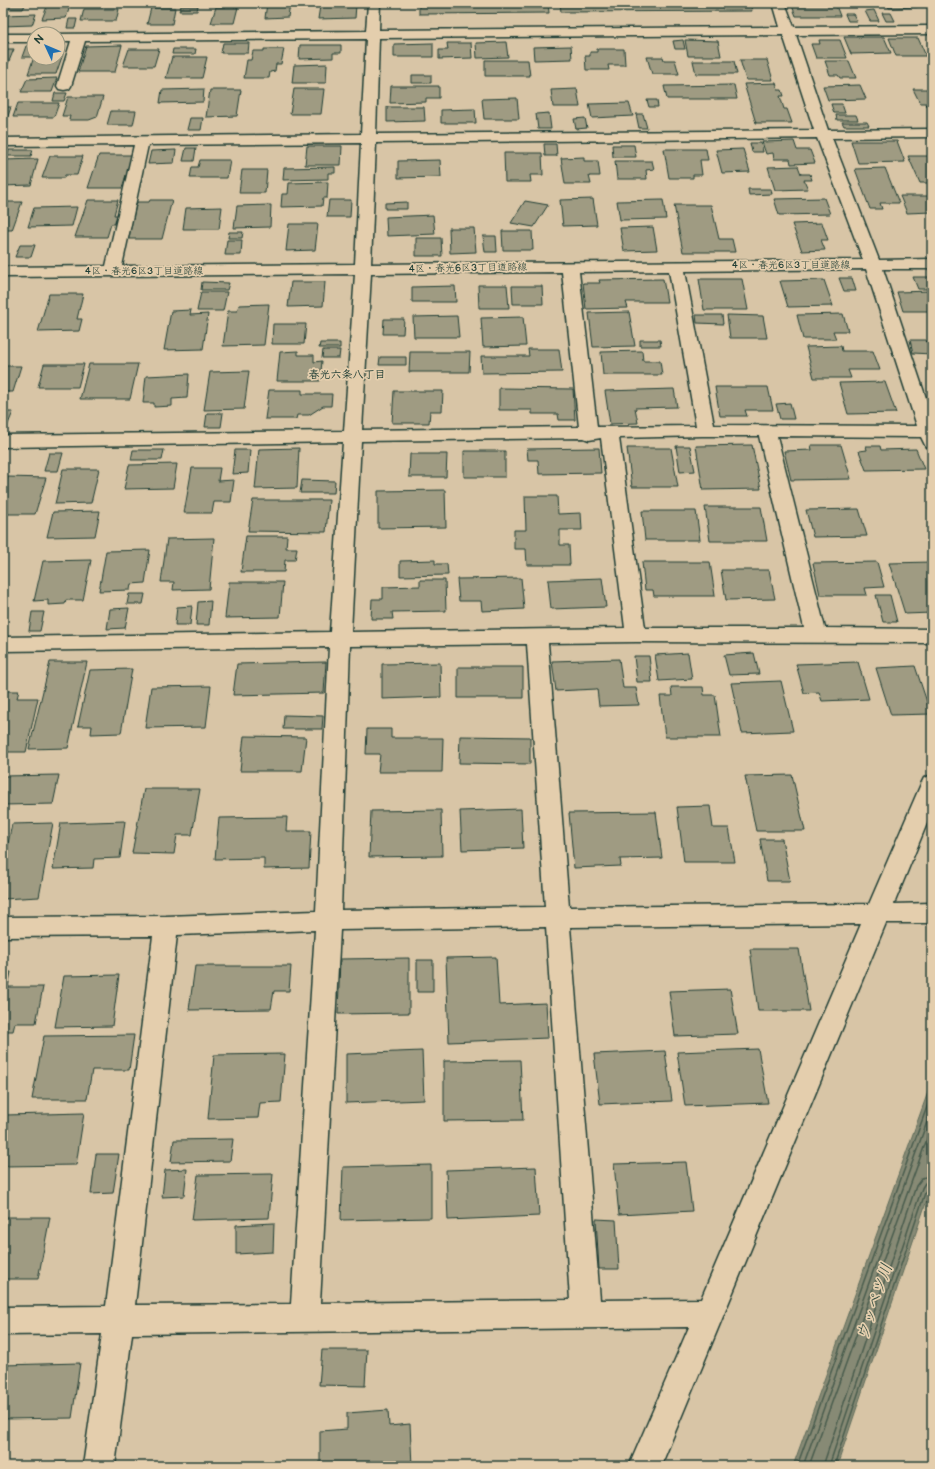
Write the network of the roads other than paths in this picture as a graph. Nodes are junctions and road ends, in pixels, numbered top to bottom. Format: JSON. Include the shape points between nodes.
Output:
{"nodes":[{"id":1,"x":374,"y":3,"type":"edge"},
{"id":2,"x":779,"y":3,"type":"edge"},
{"id":3,"x":788,"y":30,"type":"junction"},
{"id":4,"x":932,"y":30,"type":"edge"},
{"id":5,"x":372,"y":35,"type":"junction"},
{"id":6,"x":66,"y":37,"type":"edge"},
{"id":7,"x":79,"y":37,"type":"junction"},
{"id":8,"x":3,"y":38,"type":"edge"},
{"id":9,"x":26,"y":38,"type":"edge"},
{"id":10,"x":64,"y":86,"type":"dead end"},
{"id":11,"x":932,"y":134,"type":"edge"},
{"id":12,"x":823,"y":135,"type":"junction"},
{"id":13,"x":369,"y":138,"type":"junction"},
{"id":14,"x":142,"y":141,"type":"junction"},
{"id":15,"x":3,"y":142,"type":"edge"},
{"id":16,"x":932,"y":264,"type":"edge"},
{"id":17,"x":873,"y":265,"type":"junction"},
{"id":18,"x":676,"y":266,"type":"junction"},
{"id":19,"x":570,"y":267,"type":"junction"},
{"id":20,"x":363,"y":270,"type":"junction"},
{"id":21,"x":3,"y":272,"type":"edge"},
{"id":22,"x":113,"y":272,"type":"junction"},
{"id":23,"x":767,"y":430,"type":"junction"},
{"id":24,"x":706,"y":432,"type":"junction"},
{"id":25,"x":610,"y":433,"type":"junction"},
{"id":26,"x":589,"y":434,"type":"junction"},
{"id":27,"x":931,"y":435,"type":"edge"},
{"id":28,"x":352,"y":437,"type":"junction"},
{"id":29,"x":3,"y":441,"type":"edge"},
{"id":30,"x":636,"y":635,"type":"junction"},
{"id":31,"x":537,"y":636,"type":"junction"},
{"id":32,"x":816,"y":636,"type":"junction"},
{"id":33,"x":932,"y":636,"type":"edge"},
{"id":34,"x":340,"y":639,"type":"junction"},
{"id":35,"x":3,"y":644,"type":"edge"},
{"id":36,"x":932,"y":784,"type":"edge"},
{"id":37,"x":930,"y":913,"type":"edge"},
{"id":38,"x":877,"y":914,"type":"junction"},
{"id":39,"x":557,"y":916,"type":"junction"},
{"id":40,"x":328,"y":920,"type":"junction"},
{"id":41,"x":166,"y":926,"type":"junction"},
{"id":42,"x":3,"y":927,"type":"edge"},
{"id":43,"x":709,"y":1313,"type":"junction"},
{"id":44,"x":586,"y":1314,"type":"junction"},
{"id":45,"x":305,"y":1317,"type":"junction"},
{"id":46,"x":118,"y":1319,"type":"junction"},
{"id":47,"x":3,"y":1321,"type":"edge"},
{"id":48,"x":99,"y":1466,"type":"edge"},
{"id":49,"x":645,"y":1466,"type":"edge"}],
"edges":[{"from":1,"to":5,"type":"street"},
{"from":2,"to":3,"type":"street"},
{"from":3,"to":4,"type":"street"},
{"from":3,"to":5,"type":"street"},
{"from":3,"to":12,"type":"street"},
{"from":5,"to":7,"type":"street"},
{"from":5,"to":13,"type":"street"},
{"from":6,"to":7,"type":"street"},
{"from":7,"to":10,"type":"street"},
{"from":8,"to":9,"type":"street"},
{"from":11,"to":12,"type":"street"},
{"from":12,"to":13,"type":"street"},
{"from":12,"to":17,"type":"street"},
{"from":13,"to":14,"type":"street"},
{"from":13,"to":20,"type":"street"},
{"from":14,"to":15,"type":"street"},
{"from":14,"to":22,"type":"street"},
{"from":16,"to":17,"type":"street","name":"4区・春光6区3丁目道路線"},
{"from":17,"to":18,"type":"street","name":"4区・春光6区3丁目道路線"},
{"from":17,"to":27,"type":"street"},
{"from":18,"to":19,"type":"street","name":"4区・春光6区3丁目道路線"},
{"from":18,"to":24,"type":"street"},
{"from":19,"to":20,"type":"street","name":"4区・春光6区3丁目道路線"},
{"from":19,"to":26,"type":"street"},
{"from":20,"to":22,"type":"street","name":"4区・春光6区3丁目道路線"},
{"from":20,"to":28,"type":"street"},
{"from":21,"to":22,"type":"street","name":"4区・春光6区3丁目道路線"},
{"from":23,"to":24,"type":"street"},
{"from":23,"to":27,"type":"street"},
{"from":23,"to":32,"type":"street"},
{"from":24,"to":25,"type":"street"},
{"from":25,"to":26,"type":"street"},
{"from":25,"to":30,"type":"street"},
{"from":26,"to":28,"type":"street"},
{"from":28,"to":29,"type":"street"},
{"from":28,"to":34,"type":"street"},
{"from":30,"to":31,"type":"street"},
{"from":30,"to":32,"type":"street"},
{"from":31,"to":34,"type":"street"},
{"from":31,"to":39,"type":"street"},
{"from":32,"to":33,"type":"street"},
{"from":34,"to":35,"type":"street"},
{"from":34,"to":40,"type":"street"},
{"from":36,"to":38,"type":"street"},
{"from":37,"to":38,"type":"street"},
{"from":38,"to":39,"type":"street"},
{"from":38,"to":43,"type":"street"},
{"from":39,"to":40,"type":"street"},
{"from":39,"to":44,"type":"street"},
{"from":40,"to":41,"type":"street"},
{"from":40,"to":45,"type":"street"},
{"from":41,"to":42,"type":"street"},
{"from":41,"to":46,"type":"street"},
{"from":43,"to":44,"type":"street"},
{"from":43,"to":49,"type":"street"},
{"from":44,"to":45,"type":"street"},
{"from":45,"to":46,"type":"street"},
{"from":46,"to":47,"type":"street"},
{"from":46,"to":48,"type":"street"}]}
